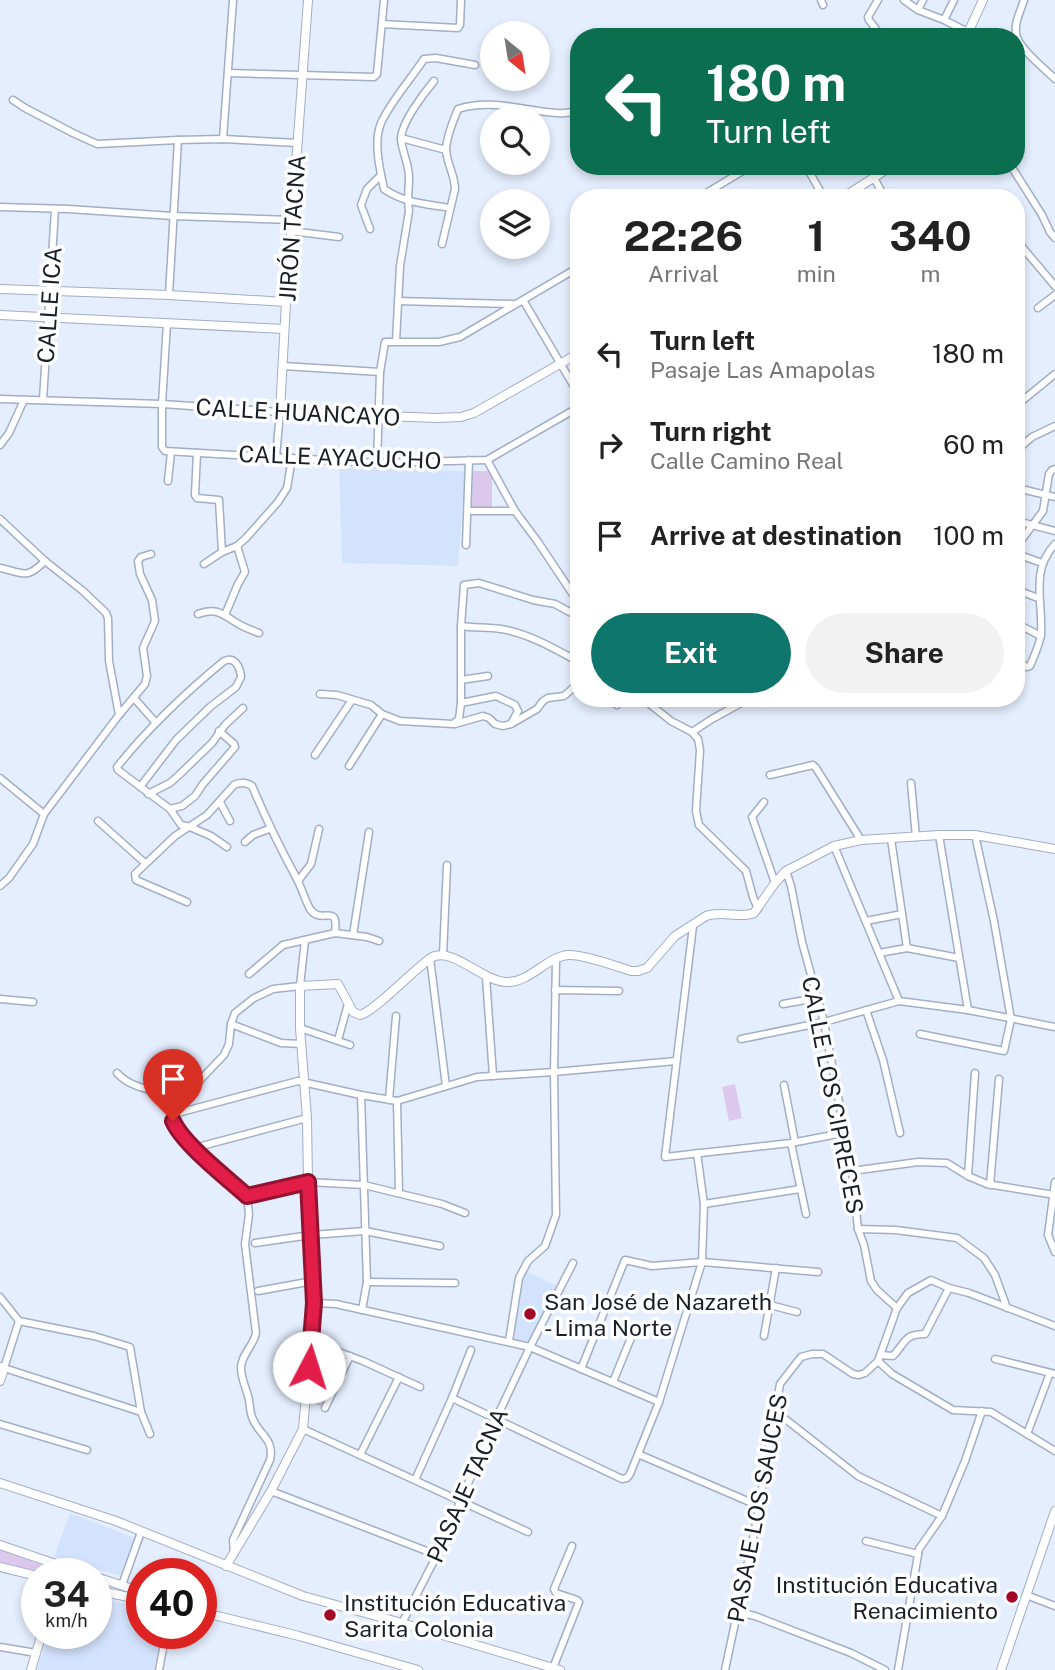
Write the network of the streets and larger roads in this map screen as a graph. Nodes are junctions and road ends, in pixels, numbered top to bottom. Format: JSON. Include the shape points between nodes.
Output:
{"nodes":[{"id":1,"x":233,"y":0,"type":"edge"},
{"id":2,"x":308,"y":0,"type":"edge"},
{"id":3,"x":384,"y":0,"type":"edge"},
{"id":4,"x":461,"y":0,"type":"edge"},
{"id":5,"x":878,"y":0,"type":"edge"},
{"id":6,"x":904,"y":0,"type":"edge"},
{"id":7,"x":923,"y":0,"type":"edge"},
{"id":8,"x":954,"y":0,"type":"edge"},
{"id":9,"x":983,"y":0,"type":"edge"},
{"id":10,"x":1024,"y":0,"type":"edge"},
{"id":11,"x":918,"y":10,"type":"junction"},
{"id":12,"x":944,"y":20,"type":"junction"},
{"id":13,"x":382,"y":24,"type":"junction"},
{"id":14,"x":875,"y":28,"type":"edge"},
{"id":15,"x":957,"y":28,"type":"edge"},
{"id":16,"x":970,"y":28,"type":"edge"},
{"id":17,"x":1015,"y":28,"type":"edge"},
{"id":18,"x":1025,"y":49,"type":"edge"},
{"id":19,"x":475,"y":65,"type":"dead end"},
{"id":20,"x":228,"y":73,"type":"junction"},
{"id":21,"x":303,"y":76,"type":"junction"},
{"id":22,"x":1055,"y":79,"type":"edge"},
{"id":23,"x":434,"y":81,"type":"dead end"},
{"id":24,"x":13,"y":100,"type":"dead end"},
{"id":25,"x":570,"y":112,"type":"edge"},
{"id":26,"x":401,"y":138,"type":"junction"},
{"id":27,"x":223,"y":139,"type":"junction"},
{"id":28,"x":178,"y":140,"type":"junction"},
{"id":29,"x":298,"y":143,"type":"junction"},
{"id":30,"x":446,"y":150,"type":"junction"},
{"id":31,"x":381,"y":175,"type":"junction"},
{"id":32,"x":736,"y":175,"type":"edge"},
{"id":33,"x":878,"y":175,"type":"edge"},
{"id":34,"x":1017,"y":175,"type":"edge"},
{"id":35,"x":874,"y":178,"type":"junction"},
{"id":36,"x":713,"y":189,"type":"edge"},
{"id":37,"x":856,"y":189,"type":"edge"},
{"id":38,"x":880,"y":189,"type":"edge"},
{"id":39,"x":407,"y":202,"type":"junction"},
{"id":40,"x":0,"y":207,"type":"edge"},
{"id":41,"x":450,"y":208,"type":"junction"},
{"id":42,"x":55,"y":209,"type":"junction"},
{"id":43,"x":173,"y":216,"type":"junction"},
{"id":44,"x":292,"y":220,"type":"junction"},
{"id":45,"x":370,"y":229,"type":"dead end"},
{"id":46,"x":292,"y":231,"type":"junction"},
{"id":47,"x":339,"y":237,"type":"dead end"},
{"id":48,"x":1055,"y":238,"type":"edge"},
{"id":49,"x":442,"y":244,"type":"dead end"},
{"id":50,"x":1025,"y":250,"type":"edge"},
{"id":51,"x":570,"y":272,"type":"edge"},
{"id":52,"x":1055,"y":286,"type":"edge"},
{"id":53,"x":0,"y":289,"type":"edge"},
{"id":54,"x":51,"y":292,"type":"junction"},
{"id":55,"x":169,"y":295,"type":"junction"},
{"id":56,"x":1055,"y":295,"type":"edge"},
{"id":57,"x":523,"y":300,"type":"junction"},
{"id":58,"x":398,"y":301,"type":"junction"},
{"id":59,"x":286,"y":302,"type":"junction"},
{"id":60,"x":515,"y":304,"type":"junction"},
{"id":61,"x":1038,"y":308,"type":"dead end"},
{"id":62,"x":0,"y":315,"type":"edge"},
{"id":63,"x":49,"y":318,"type":"junction"},
{"id":64,"x":167,"y":323,"type":"junction"},
{"id":65,"x":284,"y":329,"type":"junction"},
{"id":66,"x":396,"y":341,"type":"junction"},
{"id":67,"x":570,"y":358,"type":"edge"},
{"id":68,"x":560,"y":364,"type":"junction"},
{"id":69,"x":283,"y":366,"type":"junction"},
{"id":70,"x":380,"y":372,"type":"junction"},
{"id":71,"x":1055,"y":374,"type":"edge"},
{"id":72,"x":570,"y":380,"type":"edge"},
{"id":73,"x":1025,"y":398,"type":"edge"},
{"id":74,"x":0,"y":399,"type":"edge"},
{"id":75,"x":24,"y":400,"type":"junction"},
{"id":76,"x":43,"y":400,"type":"junction"},
{"id":77,"x":162,"y":404,"type":"junction"},
{"id":78,"x":280,"y":412,"type":"junction"},
{"id":79,"x":570,"y":412,"type":"edge"},
{"id":80,"x":378,"y":416,"type":"junction"},
{"id":81,"x":1055,"y":426,"type":"edge"},
{"id":82,"x":1025,"y":443,"type":"edge"},
{"id":83,"x":0,"y":445,"type":"edge"},
{"id":84,"x":171,"y":452,"type":"junction"},
{"id":85,"x":197,"y":453,"type":"junction"},
{"id":86,"x":276,"y":457,"type":"junction"},
{"id":87,"x":292,"y":458,"type":"junction"},
{"id":88,"x":468,"y":460,"type":"junction"},
{"id":89,"x":487,"y":460,"type":"junction"},
{"id":90,"x":377,"y":463,"type":"junction"},
{"id":91,"x":1055,"y":469,"type":"edge"},
{"id":92,"x":168,"y":481,"type":"dead end"},
{"id":93,"x":1025,"y":490,"type":"edge"},
{"id":94,"x":1046,"y":495,"type":"junction"},
{"id":95,"x":1055,"y":497,"type":"edge"},
{"id":96,"x":468,"y":510,"type":"junction"},
{"id":97,"x":515,"y":511,"type":"junction"},
{"id":98,"x":0,"y":519,"type":"edge"},
{"id":99,"x":1025,"y":523,"type":"edge"},
{"id":100,"x":1032,"y":524,"type":"junction"},
{"id":101,"x":1055,"y":531,"type":"edge"},
{"id":102,"x":1025,"y":534,"type":"edge"},
{"id":103,"x":1055,"y":544,"type":"edge"},
{"id":104,"x":466,"y":545,"type":"dead end"},
{"id":105,"x":237,"y":546,"type":"junction"},
{"id":106,"x":222,"y":552,"type":"junction"},
{"id":107,"x":151,"y":554,"type":"dead end"},
{"id":108,"x":1025,"y":557,"type":"edge"},
{"id":109,"x":44,"y":561,"type":"junction"},
{"id":110,"x":1042,"y":563,"type":"junction"},
{"id":111,"x":204,"y":564,"type":"dead end"},
{"id":112,"x":0,"y":568,"type":"edge"},
{"id":113,"x":570,"y":590,"type":"edge"},
{"id":114,"x":1025,"y":593,"type":"edge"},
{"id":115,"x":1038,"y":598,"type":"junction"},
{"id":116,"x":570,"y":612,"type":"edge"},
{"id":117,"x":198,"y":614,"type":"dead end"},
{"id":118,"x":225,"y":615,"type":"junction"},
{"id":119,"x":461,"y":626,"type":"junction"},
{"id":120,"x":1025,"y":628,"type":"edge"},
{"id":121,"x":259,"y":633,"type":"dead end"},
{"id":122,"x":1041,"y":636,"type":"junction"},
{"id":123,"x":570,"y":657,"type":"edge"},
{"id":124,"x":1025,"y":666,"type":"edge"},
{"id":125,"x":488,"y":676,"type":"dead end"},
{"id":126,"x":460,"y":680,"type":"junction"},
{"id":127,"x":570,"y":691,"type":"edge"},
{"id":128,"x":320,"y":694,"type":"dead end"},
{"id":129,"x":134,"y":698,"type":"junction"},
{"id":130,"x":352,"y":700,"type":"junction"},
{"id":131,"x":461,"y":703,"type":"junction"},
{"id":132,"x":653,"y":707,"type":"edge"},
{"id":133,"x":734,"y":707,"type":"edge"},
{"id":134,"x":243,"y":708,"type":"dead end"},
{"id":135,"x":382,"y":713,"type":"junction"},
{"id":136,"x":119,"y":715,"type":"junction"},
{"id":137,"x":156,"y":723,"type":"junction"},
{"id":138,"x":453,"y":724,"type":"junction"},
{"id":139,"x":511,"y":724,"type":"junction"},
{"id":140,"x":219,"y":731,"type":"junction"},
{"id":141,"x":692,"y":732,"type":"junction"},
{"id":142,"x":315,"y":755,"type":"dead end"},
{"id":143,"x":349,"y":766,"type":"dead end"},
{"id":144,"x":771,"y":775,"type":"dead end"},
{"id":145,"x":0,"y":778,"type":"edge"},
{"id":146,"x":911,"y":783,"type":"dead end"},
{"id":147,"x":140,"y":787,"type":"junction"},
{"id":148,"x":148,"y":794,"type":"junction"},
{"id":149,"x":220,"y":802,"type":"junction"},
{"id":150,"x":764,"y":802,"type":"dead end"},
{"id":151,"x":170,"y":809,"type":"junction"},
{"id":152,"x":44,"y":814,"type":"junction"},
{"id":153,"x":98,"y":821,"type":"dead end"},
{"id":154,"x":230,"y":821,"type":"dead end"},
{"id":155,"x":190,"y":827,"type":"junction"},
{"id":156,"x":269,"y":829,"type":"junction"},
{"id":157,"x":319,"y":830,"type":"dead end"},
{"id":158,"x":369,"y":832,"type":"dead end"},
{"id":159,"x":939,"y":835,"type":"junction"},
{"id":160,"x":975,"y":835,"type":"junction"},
{"id":161,"x":916,"y":837,"type":"junction"},
{"id":162,"x":891,"y":839,"type":"junction"},
{"id":163,"x":861,"y":840,"type":"junction"},
{"id":164,"x":245,"y":842,"type":"dead end"},
{"id":165,"x":227,"y":846,"type":"dead end"},
{"id":166,"x":834,"y":846,"type":"junction"},
{"id":167,"x":1055,"y":849,"type":"edge"},
{"id":168,"x":145,"y":863,"type":"junction"},
{"id":169,"x":447,"y":865,"type":"dead end"},
{"id":170,"x":786,"y":872,"type":"junction"},
{"id":171,"x":299,"y":881,"type":"junction"},
{"id":172,"x":775,"y":883,"type":"junction"},
{"id":173,"x":0,"y":886,"type":"edge"},
{"id":174,"x":187,"y":902,"type":"dead end"},
{"id":175,"x":758,"y":909,"type":"junction"},
{"id":176,"x":902,"y":914,"type":"junction"},
{"id":177,"x":866,"y":921,"type":"junction"},
{"id":178,"x":692,"y":926,"type":"junction"},
{"id":179,"x":335,"y":933,"type":"junction"},
{"id":180,"x":353,"y":935,"type":"junction"},
{"id":181,"x":305,"y":940,"type":"junction"},
{"id":182,"x":379,"y":941,"type":"dead end"},
{"id":183,"x":907,"y":948,"type":"junction"},
{"id":184,"x":879,"y":953,"type":"junction"},
{"id":185,"x":443,"y":955,"type":"junction"},
{"id":186,"x":430,"y":958,"type":"junction"},
{"id":187,"x":959,"y":958,"type":"junction"},
{"id":188,"x":556,"y":960,"type":"junction"},
{"id":189,"x":249,"y":974,"type":"dead end"},
{"id":190,"x":486,"y":977,"type":"junction"},
{"id":191,"x":300,"y":986,"type":"junction"},
{"id":192,"x":555,"y":990,"type":"junction"},
{"id":193,"x":619,"y":991,"type":"dead end"},
{"id":194,"x":817,"y":998,"type":"junction"},
{"id":195,"x":0,"y":999,"type":"edge"},
{"id":196,"x":899,"y":1001,"type":"junction"},
{"id":197,"x":33,"y":1002,"type":"dead end"},
{"id":198,"x":348,"y":1004,"type":"junction"},
{"id":199,"x":783,"y":1004,"type":"dead end"},
{"id":200,"x":866,"y":1010,"type":"junction"},
{"id":201,"x":968,"y":1010,"type":"junction"},
{"id":202,"x":396,"y":1016,"type":"dead end"},
{"id":203,"x":1011,"y":1019,"type":"junction"},
{"id":204,"x":824,"y":1022,"type":"junction"},
{"id":205,"x":231,"y":1024,"type":"junction"},
{"id":206,"x":1055,"y":1027,"type":"edge"},
{"id":207,"x":300,"y":1028,"type":"junction"},
{"id":208,"x":920,"y":1034,"type":"dead end"},
{"id":209,"x":741,"y":1039,"type":"dead end"},
{"id":210,"x":338,"y":1040,"type":"junction"},
{"id":211,"x":301,"y":1044,"type":"junction"},
{"id":212,"x":350,"y":1045,"type":"dead end"},
{"id":213,"x":676,"y":1061,"type":"junction"},
{"id":214,"x":554,"y":1072,"type":"junction"},
{"id":215,"x":117,"y":1073,"type":"dead end"},
{"id":216,"x":975,"y":1073,"type":"dead end"},
{"id":217,"x":493,"y":1076,"type":"junction"},
{"id":218,"x":999,"y":1079,"type":"dead end"},
{"id":219,"x":304,"y":1083,"type":"junction"},
{"id":220,"x":784,"y":1085,"type":"dead end"},
{"id":221,"x":446,"y":1086,"type":"junction"},
{"id":222,"x":361,"y":1095,"type":"junction"},
{"id":223,"x":182,"y":1099,"type":"junction"},
{"id":224,"x":393,"y":1100,"type":"junction"},
{"id":225,"x":174,"y":1114,"type":"junction"},
{"id":226,"x":307,"y":1118,"type":"junction"},
{"id":227,"x":844,"y":1133,"type":"junction"},
{"id":228,"x":900,"y":1133,"type":"dead end"},
{"id":229,"x":793,"y":1143,"type":"junction"},
{"id":230,"x":194,"y":1148,"type":"junction"},
{"id":231,"x":697,"y":1153,"type":"junction"},
{"id":232,"x":852,"y":1171,"type":"junction"},
{"id":233,"x":968,"y":1176,"type":"junction"},
{"id":234,"x":308,"y":1182,"type":"junction"},
{"id":235,"x":1055,"y":1182,"type":"edge"},
{"id":236,"x":364,"y":1185,"type":"junction"},
{"id":237,"x":990,"y":1185,"type":"junction"},
{"id":238,"x":800,"y":1189,"type":"junction"},
{"id":239,"x":400,"y":1193,"type":"junction"},
{"id":240,"x":1054,"y":1195,"type":"edge"},
{"id":241,"x":247,"y":1196,"type":"junction"},
{"id":242,"x":704,"y":1204,"type":"junction"},
{"id":243,"x":465,"y":1213,"type":"dead end"},
{"id":244,"x":806,"y":1214,"type":"dead end"},
{"id":245,"x":858,"y":1229,"type":"junction"},
{"id":246,"x":365,"y":1231,"type":"junction"},
{"id":247,"x":311,"y":1236,"type":"junction"},
{"id":248,"x":255,"y":1243,"type":"dead end"},
{"id":249,"x":440,"y":1246,"type":"dead end"},
{"id":250,"x":1055,"y":1252,"type":"edge"},
{"id":251,"x":702,"y":1262,"type":"junction"},
{"id":252,"x":573,"y":1263,"type":"dead end"},
{"id":253,"x":776,"y":1268,"type":"junction"},
{"id":254,"x":818,"y":1272,"type":"dead end"},
{"id":255,"x":313,"y":1281,"type":"junction"},
{"id":256,"x":367,"y":1283,"type":"junction"},
{"id":257,"x":456,"y":1283,"type":"dead end"},
{"id":258,"x":949,"y":1288,"type":"junction"},
{"id":259,"x":258,"y":1290,"type":"dead end"},
{"id":260,"x":0,"y":1297,"type":"edge"},
{"id":261,"x":314,"y":1303,"type":"junction"},
{"id":262,"x":770,"y":1305,"type":"junction"},
{"id":263,"x":897,"y":1308,"type":"junction"},
{"id":264,"x":1007,"y":1308,"type":"junction"},
{"id":265,"x":362,"y":1310,"type":"junction"},
{"id":266,"x":797,"y":1312,"type":"dead end"},
{"id":267,"x":19,"y":1321,"type":"junction"},
{"id":268,"x":1055,"y":1326,"type":"edge"},
{"id":269,"x":635,"y":1328,"type":"dead end"},
{"id":270,"x":764,"y":1336,"type":"dead end"},
{"id":271,"x":509,"y":1341,"type":"junction"},
{"id":272,"x":311,"y":1342,"type":"junction"},
{"id":273,"x":530,"y":1347,"type":"junction"},
{"id":274,"x":471,"y":1350,"type":"dead end"},
{"id":275,"x":350,"y":1356,"type":"junction"},
{"id":276,"x":879,"y":1358,"type":"junction"},
{"id":277,"x":995,"y":1359,"type":"dead end"},
{"id":278,"x":2,"y":1368,"type":"edge"},
{"id":279,"x":581,"y":1369,"type":"junction"},
{"id":280,"x":1053,"y":1374,"type":"edge"},
{"id":281,"x":399,"y":1377,"type":"junction"},
{"id":282,"x":0,"y":1381,"type":"edge"},
{"id":283,"x":613,"y":1382,"type":"junction"},
{"id":284,"x":420,"y":1387,"type":"dead end"},
{"id":285,"x":452,"y":1398,"type":"junction"},
{"id":286,"x":659,"y":1402,"type":"junction"},
{"id":287,"x":325,"y":1408,"type":"dead end"},
{"id":288,"x":775,"y":1411,"type":"junction"},
{"id":289,"x":982,"y":1411,"type":"junction"},
{"id":290,"x":141,"y":1412,"type":"junction"},
{"id":291,"x":496,"y":1419,"type":"junction"},
{"id":292,"x":0,"y":1424,"type":"edge"},
{"id":293,"x":303,"y":1429,"type":"junction"},
{"id":294,"x":150,"y":1434,"type":"dead end"},
{"id":295,"x":1027,"y":1434,"type":"junction"},
{"id":296,"x":87,"y":1450,"type":"dead end"},
{"id":297,"x":1055,"y":1451,"type":"edge"},
{"id":298,"x":638,"y":1454,"type":"junction"},
{"id":299,"x":360,"y":1455,"type":"junction"},
{"id":300,"x":415,"y":1480,"type":"junction"},
{"id":301,"x":0,"y":1483,"type":"edge"},
{"id":302,"x":271,"y":1492,"type":"junction"},
{"id":303,"x":460,"y":1501,"type":"junction"},
{"id":304,"x":759,"y":1506,"type":"junction"},
{"id":305,"x":1055,"y":1511,"type":"edge"},
{"id":306,"x":942,"y":1516,"type":"junction"},
{"id":307,"x":141,"y":1532,"type":"junction"},
{"id":308,"x":528,"y":1532,"type":"dead end"},
{"id":309,"x":866,"y":1541,"type":"dead end"},
{"id":310,"x":0,"y":1545,"type":"edge"},
{"id":311,"x":572,"y":1546,"type":"dead end"},
{"id":312,"x":233,"y":1554,"type":"junction"},
{"id":313,"x":437,"y":1555,"type":"junction"},
{"id":314,"x":918,"y":1555,"type":"junction"},
{"id":315,"x":31,"y":1558,"type":"edge"},
{"id":316,"x":226,"y":1566,"type":"junction"},
{"id":317,"x":0,"y":1567,"type":"edge"},
{"id":318,"x":21,"y":1572,"type":"edge"},
{"id":319,"x":112,"y":1582,"type":"edge"},
{"id":320,"x":122,"y":1585,"type":"junction"},
{"id":321,"x":126,"y":1586,"type":"edge"},
{"id":322,"x":1026,"y":1595,"type":"junction"},
{"id":323,"x":1055,"y":1606,"type":"edge"},
{"id":324,"x":737,"y":1612,"type":"junction"},
{"id":325,"x":217,"y":1616,"type":"edge"},
{"id":326,"x":402,"y":1623,"type":"junction"},
{"id":327,"x":0,"y":1647,"type":"edge"},
{"id":328,"x":37,"y":1649,"type":"edge"},
{"id":329,"x":163,"y":1649,"type":"edge"},
{"id":330,"x":36,"y":1653,"type":"junction"},
{"id":331,"x":557,"y":1669,"type":"edge"},
{"id":332,"x":31,"y":1670,"type":"edge"},
{"id":333,"x":159,"y":1670,"type":"edge"},
{"id":334,"x":418,"y":1670,"type":"edge"},
{"id":335,"x":725,"y":1670,"type":"edge"},
{"id":336,"x":885,"y":1670,"type":"edge"},
{"id":337,"x":898,"y":1670,"type":"edge"},
{"id":338,"x":1001,"y":1670,"type":"edge"}],
"edges":[{"from":1,"to":20,"type":"street"},
{"from":2,"to":21,"type":"street","name":"JIRÓN TACNA"},
{"from":3,"to":13,"type":"street"},
{"from":4,"to":13,"type":"street","via":[[459,27]]},
{"from":5,"to":14,"type":"street","via":[[868,17]]},
{"from":6,"to":11,"type":"street"},
{"from":7,"to":11,"type":"street"},
{"from":8,"to":12,"type":"street"},
{"from":9,"to":16,"type":"street"},
{"from":10,"to":17,"type":"street"},
{"from":11,"to":12,"type":"street"},
{"from":12,"to":15,"type":"street"},
{"from":13,"to":21,"type":"street","via":[[375,77]]},
{"from":18,"to":22,"type":"street"},
{"from":19,"to":31,"type":"street","via":[[424,59],[380,125]]},
{"from":20,"to":21,"type":"street"},
{"from":20,"to":27,"type":"street"},
{"from":21,"to":29,"type":"street","name":"JIRÓN TACNA"},
{"from":23,"to":26,"type":"street"},
{"from":24,"to":28,"type":"street","via":[[97,144]]},
{"from":25,"to":30,"type":"street","via":[[488,104],[458,108]]},
{"from":26,"to":30,"type":"street"},
{"from":26,"to":39,"type":"street","via":[[409,176]]},
{"from":27,"to":28,"type":"street"},
{"from":27,"to":29,"type":"street"},
{"from":28,"to":43,"type":"street"},
{"from":29,"to":44,"type":"street","name":"JIRÓN TACNA"},
{"from":30,"to":41,"type":"street","via":[[455,181]]},
{"from":31,"to":39,"type":"street","via":[[384,189]]},
{"from":31,"to":45,"type":"street","via":[[367,189],[361,205]]},
{"from":32,"to":36,"type":"street"},
{"from":33,"to":35,"type":"street"},
{"from":34,"to":48,"type":"street"},
{"from":35,"to":37,"type":"street"},
{"from":35,"to":38,"type":"street"},
{"from":39,"to":41,"type":"street"},
{"from":39,"to":58,"type":"street"},
{"from":40,"to":42,"type":"street"},
{"from":41,"to":49,"type":"street"},
{"from":42,"to":43,"type":"street"},
{"from":42,"to":54,"type":"street","name":"CALLE ICA"},
{"from":43,"to":44,"type":"street"},
{"from":43,"to":55,"type":"street"},
{"from":44,"to":46,"type":"street","name":"JIRÓN TACNA"},
{"from":46,"to":47,"type":"street"},
{"from":46,"to":59,"type":"street","name":"JIRÓN TACNA"},
{"from":50,"to":52,"type":"street"},
{"from":51,"to":57,"type":"street"},
{"from":53,"to":54,"type":"street"},
{"from":54,"to":55,"type":"street"},
{"from":54,"to":63,"type":"street","name":"CALLE ICA"},
{"from":55,"to":59,"type":"street"},
{"from":56,"to":61,"type":"street"},
{"from":57,"to":60,"type":"street"},
{"from":57,"to":68,"type":"street"},
{"from":58,"to":60,"type":"street"},
{"from":58,"to":66,"type":"street"},
{"from":59,"to":65,"type":"street","name":"JIRÓN TACNA"},
{"from":60,"to":66,"type":"street","via":[[452,340]]},
{"from":62,"to":63,"type":"street"},
{"from":63,"to":64,"type":"street"},
{"from":63,"to":76,"type":"street","name":"CALLE ICA"},
{"from":64,"to":65,"type":"street"},
{"from":64,"to":77,"type":"street"},
{"from":65,"to":69,"type":"street","name":"JIRÓN TACNA"},
{"from":66,"to":70,"type":"street","via":[[384,343]]},
{"from":67,"to":68,"type":"street","name":"CALLE HUANCAYO"},
{"from":68,"to":72,"type":"street"},
{"from":68,"to":80,"type":"street","name":"CALLE HUANCAYO","via":[[466,416]]},
{"from":69,"to":70,"type":"street"},
{"from":69,"to":78,"type":"street","name":"JIRÓN TACNA"},
{"from":70,"to":80,"type":"street"},
{"from":71,"to":73,"type":"street"},
{"from":74,"to":75,"type":"street","name":"CALLE HUANCAYO"},
{"from":75,"to":76,"type":"street","name":"CALLE HUANCAYO"},
{"from":75,"to":83,"type":"street"},
{"from":76,"to":77,"type":"street","name":"CALLE HUANCAYO"},
{"from":77,"to":78,"type":"street","name":"CALLE HUANCAYO"},
{"from":77,"to":84,"type":"street","via":[[162,447]]},
{"from":78,"to":80,"type":"street","name":"CALLE HUANCAYO"},
{"from":78,"to":86,"type":"street","name":"JIRÓN TACNA"},
{"from":79,"to":89,"type":"street","name":"CALLE AYACUCHO"},
{"from":80,"to":90,"type":"street"},
{"from":81,"to":82,"type":"street"},
{"from":84,"to":85,"type":"street","name":"CALLE AYACUCHO"},
{"from":84,"to":92,"type":"street"},
{"from":85,"to":86,"type":"street","name":"CALLE AYACUCHO"},
{"from":85,"to":106,"type":"street","via":[[195,495],[219,500]]},
{"from":86,"to":87,"type":"street","name":"CALLE AYACUCHO"},
{"from":87,"to":90,"type":"street","name":"CALLE AYACUCHO"},
{"from":87,"to":105,"type":"street","via":[[287,488]]},
{"from":88,"to":89,"type":"street","name":"CALLE AYACUCHO"},
{"from":88,"to":90,"type":"street","name":"CALLE AYACUCHO"},
{"from":88,"to":96,"type":"street"},
{"from":89,"to":97,"type":"street"},
{"from":91,"to":94,"type":"street","via":[[1049,474]]},
{"from":93,"to":94,"type":"street"},
{"from":94,"to":95,"type":"street"},
{"from":94,"to":100,"type":"street","via":[[1043,511]]},
{"from":96,"to":97,"type":"street"},
{"from":96,"to":104,"type":"street"},
{"from":97,"to":113,"type":"street"},
{"from":98,"to":109,"type":"street"},
{"from":99,"to":100,"type":"street"},
{"from":100,"to":101,"type":"street"},
{"from":100,"to":102,"type":"street"},
{"from":103,"to":110,"type":"street"},
{"from":105,"to":106,"type":"street"},
{"from":105,"to":118,"type":"street","via":[[245,572]]},
{"from":106,"to":111,"type":"street"},
{"from":107,"to":129,"type":"street","via":[[138,561],[155,621],[143,648],[145,684]]},
{"from":108,"to":110,"type":"street"},
{"from":109,"to":112,"type":"street","via":[[28,574]]},
{"from":109,"to":136,"type":"street","via":[[106,613]]},
{"from":110,"to":115,"type":"street"},
{"from":114,"to":115,"type":"street"},
{"from":115,"to":122,"type":"street"},
{"from":116,"to":119,"type":"street","via":[[479,583],[464,585]]},
{"from":117,"to":118,"type":"street","via":[[212,610]]},
{"from":118,"to":121,"type":"street"},
{"from":119,"to":123,"type":"street","via":[[514,631]]},
{"from":119,"to":126,"type":"street"},
{"from":120,"to":122,"type":"street"},
{"from":122,"to":124,"type":"street","via":[[1030,666]]},
{"from":125,"to":126,"type":"street"},
{"from":126,"to":131,"type":"street"},
{"from":127,"to":139,"type":"street","via":[[548,698]]},
{"from":128,"to":130,"type":"street"},
{"from":129,"to":136,"type":"street"},
{"from":129,"to":137,"type":"street"},
{"from":130,"to":135,"type":"street"},
{"from":130,"to":142,"type":"street"},
{"from":131,"to":138,"type":"street","via":[[459,719]]},
{"from":131,"to":139,"type":"street","via":[[504,698],[517,711]]},
{"from":132,"to":141,"type":"street"},
{"from":133,"to":141,"type":"street"},
{"from":134,"to":140,"type":"street"},
{"from":135,"to":138,"type":"street","via":[[400,722]]},
{"from":135,"to":143,"type":"street"},
{"from":136,"to":152,"type":"street"},
{"from":137,"to":147,"type":"street","via":[[117,766]]},
{"from":137,"to":147,"type":"street","via":[[224,661],[237,664],[241,677],[236,687],[183,733]]},
{"from":138,"to":139,"type":"street","via":[[483,716],[495,724]]},
{"from":140,"to":148,"type":"street","via":[[180,775]]},
{"from":140,"to":151,"type":"street","via":[[235,747],[195,796]]},
{"from":141,"to":175,"type":"street","via":[[700,750],[699,825],[747,871]]},
{"from":144,"to":163,"type":"street","via":[[813,765]]},
{"from":145,"to":152,"type":"street"},
{"from":146,"to":161,"type":"street"},
{"from":147,"to":148,"type":"street"},
{"from":148,"to":151,"type":"street"},
{"from":149,"to":154,"type":"street"},
{"from":149,"to":155,"type":"street"},
{"from":149,"to":156,"type":"street","via":[[234,785],[250,784]]},
{"from":150,"to":172,"type":"street","via":[[752,817]]},
{"from":151,"to":155,"type":"street","via":[[181,825]]},
{"from":152,"to":173,"type":"street","via":[[33,844]]},
{"from":153,"to":168,"type":"street"},
{"from":155,"to":165,"type":"street"},
{"from":155,"to":168,"type":"street"},
{"from":156,"to":164,"type":"street"},
{"from":156,"to":171,"type":"street"},
{"from":157,"to":171,"type":"street","via":[[312,864]]},
{"from":158,"to":180,"type":"street"},
{"from":159,"to":160,"type":"street"},
{"from":159,"to":161,"type":"street"},
{"from":159,"to":187,"type":"street"},
{"from":160,"to":167,"type":"street"},
{"from":160,"to":203,"type":"street"},
{"from":161,"to":162,"type":"street"},
{"from":162,"to":163,"type":"street"},
{"from":162,"to":176,"type":"street"},
{"from":163,"to":166,"type":"street"},
{"from":166,"to":170,"type":"street"},
{"from":166,"to":177,"type":"street"},
{"from":168,"to":174,"type":"street","via":[[135,879]]},
{"from":169,"to":185,"type":"street"},
{"from":170,"to":172,"type":"street"},
{"from":170,"to":194,"type":"street","name":"CALLE LOS CIPRECES"},
{"from":171,"to":179,"type":"street","via":[[313,912],[335,917]]},
{"from":172,"to":175,"type":"street"},
{"from":175,"to":178,"type":"street","via":[[750,915],[712,914]]},
{"from":176,"to":177,"type":"street"},
{"from":176,"to":183,"type":"street"},
{"from":177,"to":184,"type":"street"},
{"from":178,"to":188,"type":"street","via":[[638,971],[568,955]]},
{"from":178,"to":213,"type":"street"},
{"from":179,"to":180,"type":"street"},
{"from":179,"to":181,"type":"street"},
{"from":180,"to":182,"type":"street"},
{"from":181,"to":189,"type":"street","via":[[280,947]]},
{"from":181,"to":191,"type":"street"},
{"from":183,"to":184,"type":"street"},
{"from":183,"to":187,"type":"street"},
{"from":184,"to":196,"type":"street"},
{"from":185,"to":186,"type":"street"},
{"from":185,"to":190,"type":"street"},
{"from":186,"to":198,"type":"street","via":[[368,1012],[357,1015]]},
{"from":186,"to":221,"type":"street"},
{"from":187,"to":201,"type":"street"},
{"from":188,"to":190,"type":"street","via":[[518,981]]},
{"from":188,"to":192,"type":"street"},
{"from":190,"to":217,"type":"street"},
{"from":191,"to":198,"type":"street","via":[[338,984]]},
{"from":191,"to":205,"type":"street","via":[[273,989],[254,998],[235,1013]]},
{"from":191,"to":207,"type":"street"},
{"from":192,"to":193,"type":"street"},
{"from":192,"to":214,"type":"street"},
{"from":194,"to":199,"type":"street"},
{"from":194,"to":204,"type":"street","name":"CALLE LOS CIPRECES"},
{"from":195,"to":197,"type":"street"},
{"from":196,"to":200,"type":"street"},
{"from":196,"to":201,"type":"street"},
{"from":198,"to":210,"type":"street"},
{"from":200,"to":204,"type":"street"},
{"from":200,"to":228,"type":"street"},
{"from":201,"to":203,"type":"street"},
{"from":202,"to":224,"type":"street"},
{"from":203,"to":206,"type":"street"},
{"from":203,"to":208,"type":"street","via":[[1004,1051]]},
{"from":204,"to":209,"type":"street"},
{"from":204,"to":227,"type":"street","name":"CALLE LOS CIPRECES"},
{"from":205,"to":211,"type":"street","via":[[281,1043]]},
{"from":205,"to":223,"type":"street","via":[[224,1055]]},
{"from":207,"to":210,"type":"street"},
{"from":207,"to":211,"type":"street"},
{"from":210,"to":212,"type":"street"},
{"from":211,"to":219,"type":"street"},
{"from":213,"to":214,"type":"street"},
{"from":213,"to":231,"type":"street","via":[[665,1157]]},
{"from":214,"to":217,"type":"street"},
{"from":214,"to":271,"type":"street","via":[[556,1215],[545,1246],[528,1261],[519,1278]]},
{"from":215,"to":223,"type":"street","via":[[136,1085]]},
{"from":216,"to":233,"type":"street"},
{"from":217,"to":221,"type":"street"},
{"from":218,"to":237,"type":"street"},
{"from":219,"to":222,"type":"street"},
{"from":219,"to":225,"type":"street"},
{"from":219,"to":226,"type":"street"},
{"from":220,"to":229,"type":"street"},
{"from":221,"to":224,"type":"street"},
{"from":222,"to":224,"type":"street"},
{"from":222,"to":236,"type":"street"},
{"from":223,"to":225,"type":"street"},
{"from":224,"to":239,"type":"street"},
{"from":225,"to":230,"type":"street","via":[[177,1130]]},
{"from":226,"to":230,"type":"street"},
{"from":226,"to":234,"type":"street"},
{"from":227,"to":229,"type":"street"},
{"from":227,"to":232,"type":"street","name":"CALLE LOS CIPRECES"},
{"from":229,"to":231,"type":"street"},
{"from":229,"to":238,"type":"street"},
{"from":230,"to":241,"type":"street"},
{"from":231,"to":242,"type":"street"},
{"from":232,"to":233,"type":"street","via":[[928,1162],[947,1163]]},
{"from":232,"to":245,"type":"street","name":"CALLE LOS CIPRECES"},
{"from":233,"to":237,"type":"street"},
{"from":234,"to":236,"type":"street"},
{"from":234,"to":241,"type":"street"},
{"from":234,"to":247,"type":"street"},
{"from":235,"to":240,"type":"street"},
{"from":236,"to":239,"type":"street"},
{"from":236,"to":246,"type":"street"},
{"from":237,"to":240,"type":"street"},
{"from":238,"to":242,"type":"street"},
{"from":238,"to":244,"type":"street"},
{"from":239,"to":243,"type":"street"},
{"from":240,"to":250,"type":"street","via":[[1048,1235]]},
{"from":241,"to":312,"type":"street","via":[[245,1244],[256,1333],[241,1369],[251,1416],[272,1451],[233,1540]]},
{"from":242,"to":251,"type":"street"},
{"from":245,"to":263,"type":"street","name":"CALLE LOS CIPRECES","via":[[871,1280]]},
{"from":245,"to":264,"type":"street","via":[[957,1238],[984,1258]]},
{"from":246,"to":247,"type":"street"},
{"from":246,"to":249,"type":"street"},
{"from":246,"to":256,"type":"street"},
{"from":247,"to":248,"type":"street"},
{"from":247,"to":255,"type":"street"},
{"from":251,"to":253,"type":"street"},
{"from":251,"to":279,"type":"street","via":[[652,1266],[625,1260]]},
{"from":251,"to":286,"type":"street"},
{"from":252,"to":273,"type":"street","name":"PASAJE TACNA"},
{"from":253,"to":254,"type":"street"},
{"from":253,"to":262,"type":"street"},
{"from":255,"to":259,"type":"street"},
{"from":255,"to":261,"type":"street"},
{"from":256,"to":257,"type":"street"},
{"from":256,"to":265,"type":"street"},
{"from":258,"to":263,"type":"street","via":[[931,1280],[908,1293]]},
{"from":258,"to":264,"type":"street"},
{"from":258,"to":276,"type":"street","via":[[925,1334],[906,1338],[893,1356]]},
{"from":260,"to":267,"type":"street"},
{"from":261,"to":265,"type":"street"},
{"from":261,"to":272,"type":"street"},
{"from":262,"to":266,"type":"street"},
{"from":262,"to":270,"type":"street"},
{"from":263,"to":276,"type":"street"},
{"from":264,"to":268,"type":"street"},
{"from":265,"to":271,"type":"street"},
{"from":267,"to":278,"type":"street"},
{"from":267,"to":290,"type":"street","via":[[130,1348]]},
{"from":269,"to":283,"type":"street"},
{"from":271,"to":273,"type":"street"},
{"from":272,"to":275,"type":"street"},
{"from":272,"to":293,"type":"street"},
{"from":273,"to":279,"type":"street"},
{"from":273,"to":291,"type":"street","name":"PASAJE TACNA"},
{"from":274,"to":285,"type":"street"},
{"from":275,"to":281,"type":"street"},
{"from":275,"to":287,"type":"street"},
{"from":276,"to":288,"type":"street","name":"PASAJE LOS SAUCES","via":[[859,1375],[823,1354],[801,1357],[780,1384]]},
{"from":276,"to":289,"type":"street","via":[[892,1374],[953,1410]]},
{"from":277,"to":280,"type":"street"},
{"from":278,"to":282,"type":"street"},
{"from":278,"to":290,"type":"street"},
{"from":279,"to":283,"type":"street"},
{"from":280,"to":295,"type":"street"},
{"from":281,"to":284,"type":"street"},
{"from":281,"to":299,"type":"street"},
{"from":283,"to":286,"type":"street"},
{"from":285,"to":291,"type":"street"},
{"from":285,"to":300,"type":"street"},
{"from":286,"to":298,"type":"street"},
{"from":288,"to":304,"type":"street","name":"PASAJE LOS SAUCES"},
{"from":288,"to":306,"type":"street","via":[[858,1476]]},
{"from":289,"to":295,"type":"street"},
{"from":289,"to":306,"type":"street"},
{"from":290,"to":294,"type":"street"},
{"from":291,"to":298,"type":"street","via":[[622,1479],[630,1474]]},
{"from":291,"to":303,"type":"street","name":"PASAJE TACNA"},
{"from":292,"to":296,"type":"street"},
{"from":293,"to":299,"type":"street"},
{"from":293,"to":302,"type":"street"},
{"from":295,"to":297,"type":"street"},
{"from":298,"to":304,"type":"street"},
{"from":299,"to":300,"type":"street"},
{"from":300,"to":303,"type":"street"},
{"from":301,"to":307,"type":"street"},
{"from":302,"to":312,"type":"street"},
{"from":302,"to":313,"type":"street"},
{"from":303,"to":308,"type":"street"},
{"from":303,"to":313,"type":"street","name":"PASAJE TACNA"},
{"from":304,"to":324,"type":"street","name":"PASAJE LOS SAUCES"},
{"from":305,"to":322,"type":"street"},
{"from":306,"to":314,"type":"street"},
{"from":307,"to":316,"type":"street"},
{"from":307,"to":320,"type":"street"},
{"from":309,"to":314,"type":"street"},
{"from":310,"to":315,"type":"street"},
{"from":311,"to":331,"type":"street","via":[[555,1591],[579,1602]]},
{"from":312,"to":316,"type":"street"},
{"from":313,"to":326,"type":"street","name":"PASAJE TACNA"},
{"from":314,"to":337,"type":"street"},
{"from":316,"to":326,"type":"street","via":[[303,1596]]},
{"from":317,"to":318,"type":"street"},
{"from":319,"to":320,"type":"street"},
{"from":320,"to":321,"type":"street"},
{"from":322,"to":323,"type":"street"},
{"from":322,"to":338,"type":"street"},
{"from":324,"to":335,"type":"street","name":"PASAJE LOS SAUCES"},
{"from":324,"to":336,"type":"street"},
{"from":325,"to":334,"type":"street"},
{"from":326,"to":331,"type":"street"},
{"from":327,"to":330,"type":"street"},
{"from":328,"to":330,"type":"street"},
{"from":329,"to":333,"type":"street"},
{"from":330,"to":332,"type":"street"}]}
